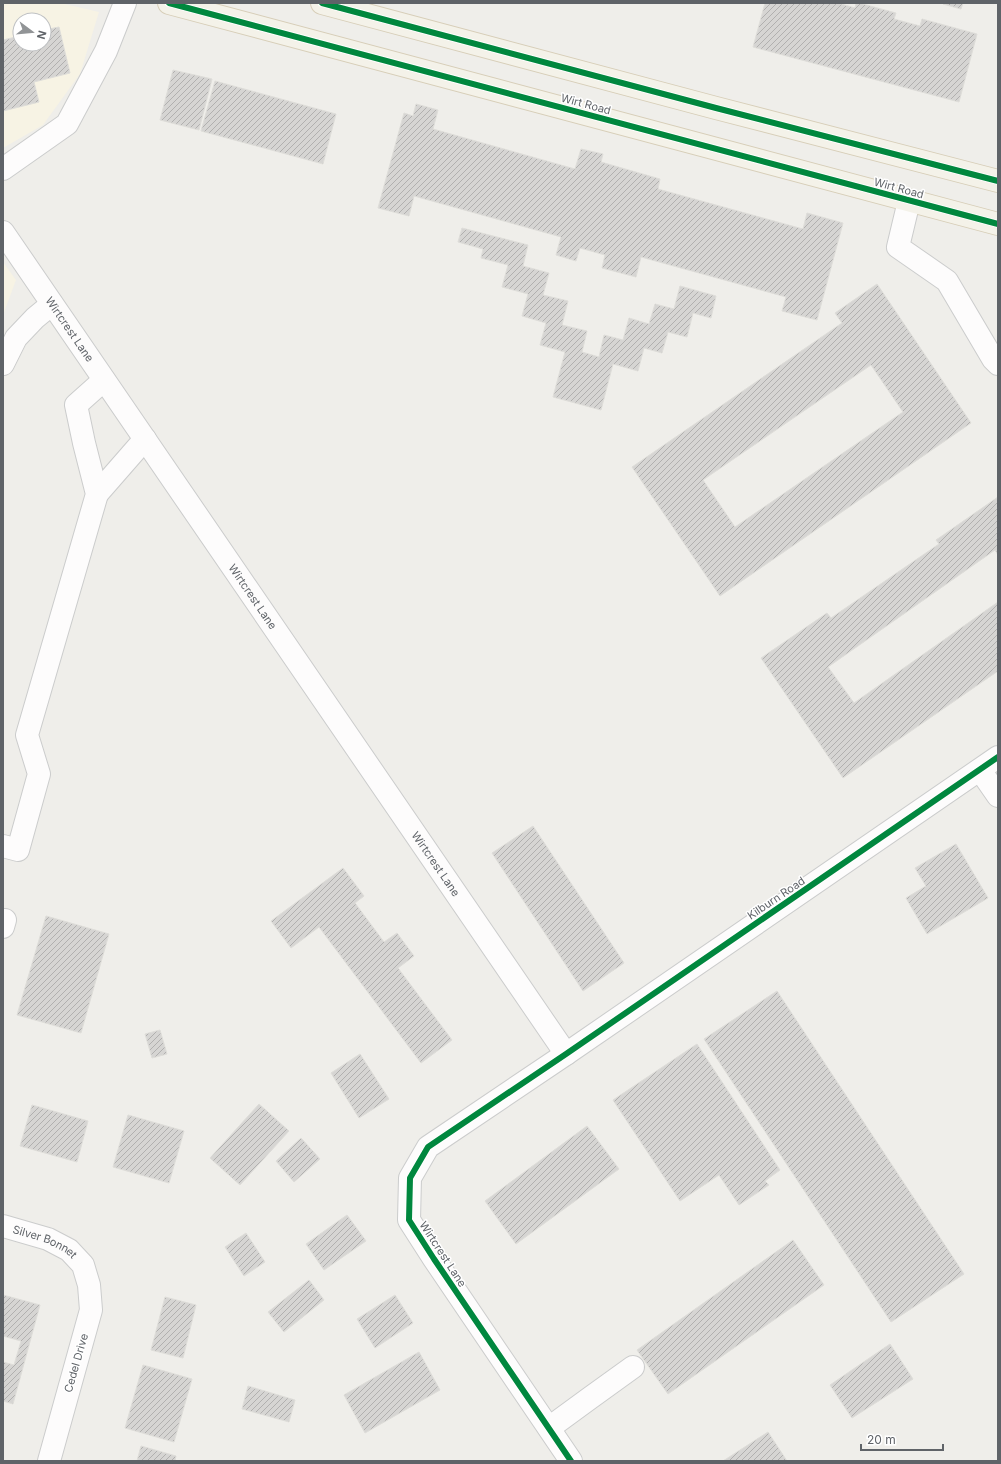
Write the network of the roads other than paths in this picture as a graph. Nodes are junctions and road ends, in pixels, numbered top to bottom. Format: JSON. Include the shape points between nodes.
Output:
{"nodes":[{"id":1,"x":125,"y":3,"type":"edge"},
{"id":2,"x":169,"y":3,"type":"edge"},
{"id":3,"x":322,"y":3,"type":"edge"},
{"id":4,"x":3,"y":169,"type":"edge"},
{"id":5,"x":998,"y":181,"type":"edge"},
{"id":6,"x":909,"y":201,"type":"junction"},
{"id":7,"x":998,"y":224,"type":"edge"},
{"id":8,"x":3,"y":232,"type":"edge"},
{"id":9,"x":52,"y":304,"type":"junction"},
{"id":10,"x":3,"y":364,"type":"edge"},
{"id":11,"x":998,"y":364,"type":"edge"},
{"id":12,"x":104,"y":380,"type":"junction"},
{"id":13,"x":145,"y":439,"type":"junction"},
{"id":14,"x":97,"y":494,"type":"junction"},
{"id":15,"x":998,"y":758,"type":"edge"},
{"id":16,"x":980,"y":770,"type":"junction"},
{"id":17,"x":998,"y":796,"type":"edge"},
{"id":18,"x":3,"y":846,"type":"edge"},
{"id":19,"x":3,"y":920,"type":"edge"},
{"id":20,"x":3,"y":927,"type":"edge"},
{"id":21,"x":566,"y":1054,"type":"junction"},
{"id":22,"x":3,"y":1226,"type":"edge"},
{"id":23,"x":83,"y":1265,"type":"joint"},
{"id":24,"x":633,"y":1367,"type":"dead end"},
{"id":25,"x":549,"y":1428,"type":"junction"},
{"id":26,"x":49,"y":1461,"type":"edge"},
{"id":27,"x":571,"y":1461,"type":"edge"}],
"edges":[{"from":1,"to":4,"type":"street","via":[[106,51],[67,124]]},
{"from":2,"to":6,"type":"main road","name":"Wirt Road"},
{"from":3,"to":5,"type":"main road"},
{"from":6,"to":7,"type":"main road","name":"Wirt Road"},
{"from":6,"to":11,"type":"street","via":[[898,247],[947,281]]},
{"from":8,"to":9,"type":"street","name":"Wirtcrest Lane"},
{"from":9,"to":10,"type":"street","via":[[16,338]]},
{"from":9,"to":12,"type":"street","name":"Wirtcrest Lane"},
{"from":12,"to":13,"type":"street","name":"Wirtcrest Lane"},
{"from":12,"to":14,"type":"street","via":[[76,405]]},
{"from":13,"to":14,"type":"street"},
{"from":13,"to":21,"type":"street","name":"Wirtcrest Lane"},
{"from":14,"to":18,"type":"street","via":[[27,735],[39,774],[18,850]]},
{"from":15,"to":16,"type":"street","name":"Kilburn Road"},
{"from":16,"to":17,"type":"street"},
{"from":16,"to":21,"type":"street","name":"Kilburn Road"},
{"from":19,"to":20,"type":"street"},
{"from":21,"to":25,"type":"street","name":"Wirtcrest Lane","via":[[428,1147],[410,1178],[409,1220]]},
{"from":22,"to":23,"type":"street","name":"Silver Bonnet","via":[[48,1239],[69,1250]]},
{"from":23,"to":26,"type":"street","name":"Cedel Drive","via":[[89,1285],[91,1310]]},
{"from":24,"to":25,"type":"street"},
{"from":25,"to":27,"type":"street","name":"Wirtcrest Lane"}]}
